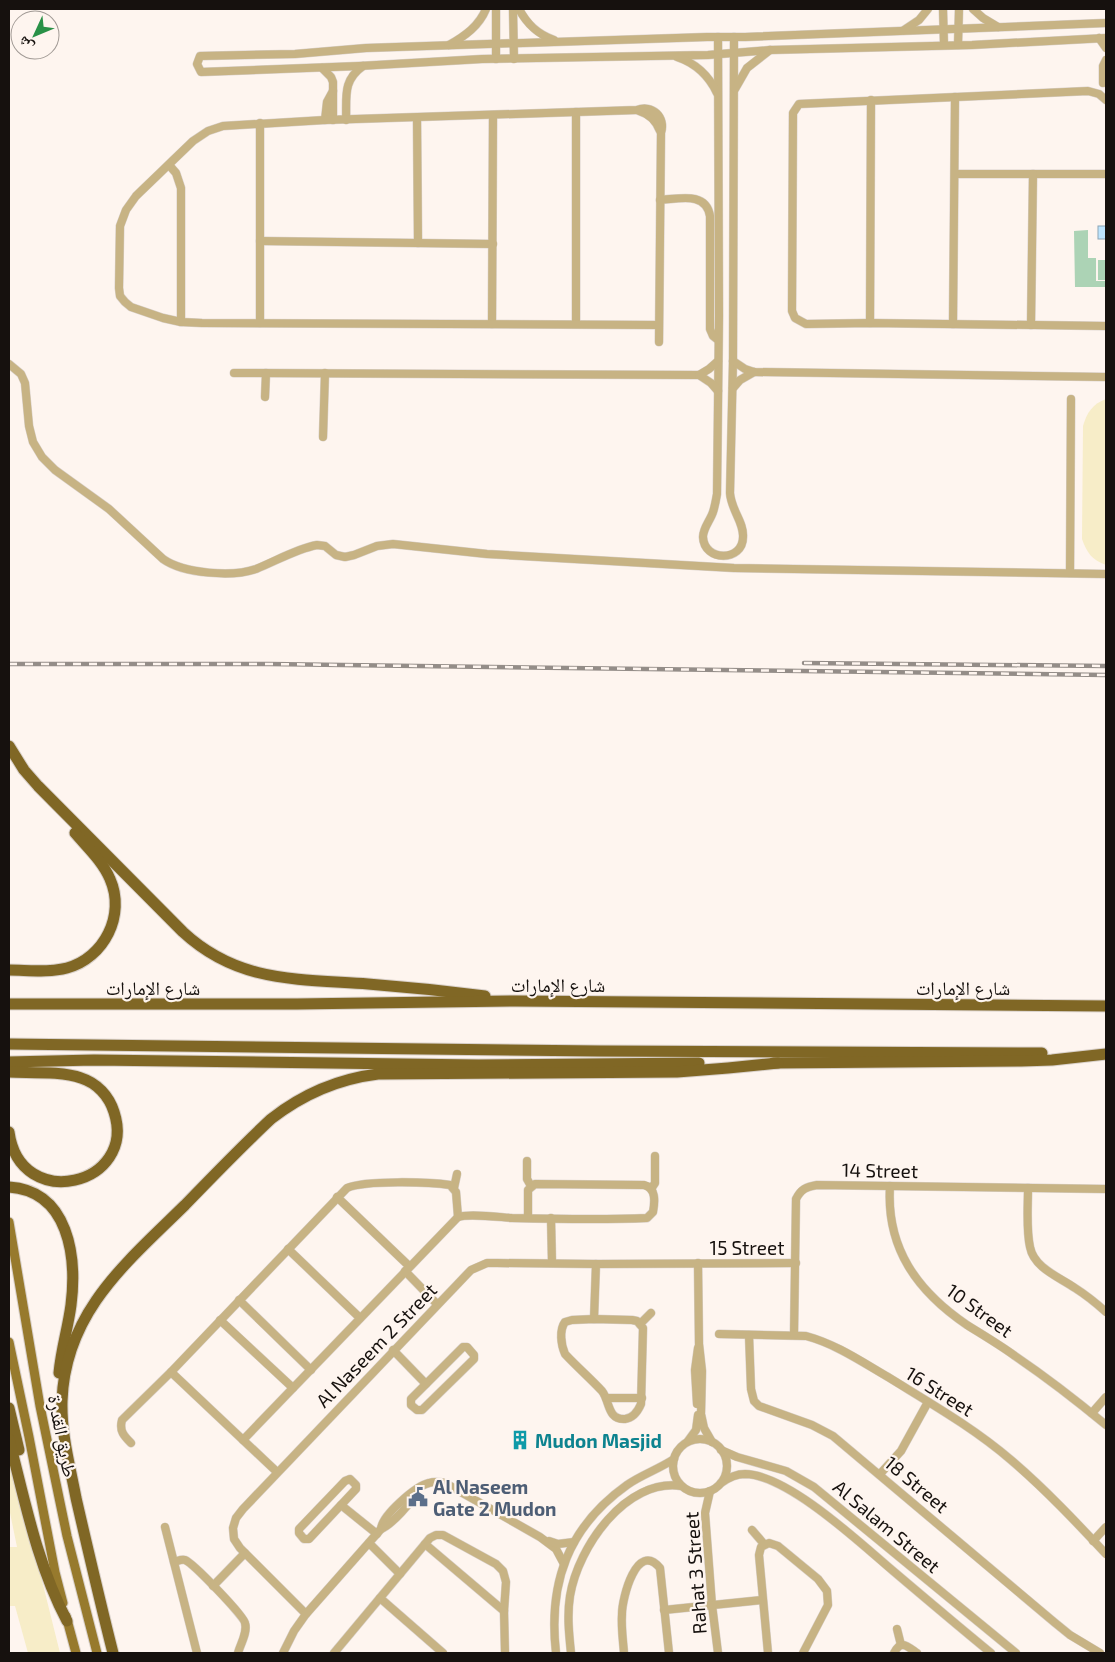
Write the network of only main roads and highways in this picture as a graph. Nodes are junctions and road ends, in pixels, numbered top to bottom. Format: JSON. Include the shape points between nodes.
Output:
{"nodes":[{"id":1,"x":9,"y":746,"type":"edge"},
{"id":2,"x":49,"y":797,"type":"junction"},
{"id":3,"x":9,"y":970,"type":"edge"},
{"id":4,"x":1106,"y":998,"type":"edge"},
{"id":5,"x":516,"y":1001,"type":"junction"},
{"id":6,"x":9,"y":1004,"type":"edge"},
{"id":7,"x":1088,"y":1006,"type":"junction"},
{"id":8,"x":1106,"y":1006,"type":"edge"},
{"id":9,"x":9,"y":1044,"type":"edge"},
{"id":10,"x":1106,"y":1053,"type":"edge"},
{"id":11,"x":9,"y":1062,"type":"edge"},
{"id":12,"x":778,"y":1063,"type":"junction"},
{"id":13,"x":9,"y":1072,"type":"edge"},
{"id":14,"x":9,"y":1132,"type":"edge"},
{"id":15,"x":9,"y":1187,"type":"edge"},
{"id":16,"x":9,"y":1194,"type":"edge"},
{"id":17,"x":9,"y":1222,"type":"edge"},
{"id":18,"x":66,"y":1331,"type":"junction"},
{"id":19,"x":9,"y":1342,"type":"edge"},
{"id":20,"x":9,"y":1408,"type":"edge"},
{"id":21,"x":9,"y":1439,"type":"edge"},
{"id":22,"x":87,"y":1546,"type":"junction"},
{"id":23,"x":38,"y":1550,"type":"junction"},
{"id":24,"x":67,"y":1621,"type":"junction"},
{"id":25,"x":76,"y":1653,"type":"edge"},
{"id":26,"x":97,"y":1653,"type":"edge"},
{"id":27,"x":113,"y":1653,"type":"edge"}],
"edges":[{"from":1,"to":2,"type":"highway","via":[[24,770]]},
{"from":2,"to":3,"type":"highway","via":[[108,873],[115,895],[114,918],[105,941],[80,963],[56,970]]},
{"from":2,"to":5,"type":"highway","via":[[183,932],[201,948],[232,965],[278,977],[415,987]]},
{"from":4,"to":7,"type":"highway"},
{"from":5,"to":6,"type":"highway","name":"شارع الإمارات"},
{"from":5,"to":7,"type":"highway","name":"شارع الإمارات"},
{"from":7,"to":8,"type":"highway","name":"شارع الإمارات"},
{"from":9,"to":10,"type":"highway"},
{"from":10,"to":12,"type":"highway","via":[[1022,1061]]},
{"from":11,"to":12,"type":"highway"},
{"from":12,"to":22,"type":"highway","via":[[677,1072],[378,1074],[326,1086],[286,1107],[261,1128],[118,1272],[95,1301],[81,1326],[67,1364],[62,1411],[65,1446]]},
{"from":13,"to":14,"type":"highway","via":[[69,1075],[90,1082],[110,1103],[117,1131],[111,1153],[97,1170],[85,1178],[63,1182],[49,1180],[29,1170],[15,1153]]},
{"from":15,"to":18,"type":"highway","via":[[28,1191],[43,1199],[64,1225],[70,1247],[72,1277]]},
{"from":16,"to":18,"type":"highway","via":[[37,1204],[54,1220],[61,1234],[67,1274]]},
{"from":17,"to":26,"type":"main road","name":"طريق القدرة","via":[[40,1406],[67,1536]]},
{"from":18,"to":22,"type":"highway","via":[[59,1369],[59,1421],[75,1513]]},
{"from":19,"to":24,"type":"main road","name":"طريق القدرة"},
{"from":20,"to":23,"type":"highway","via":[[34,1506]]},
{"from":21,"to":23,"type":"highway"},
{"from":22,"to":27,"type":"highway"},
{"from":23,"to":24,"type":"highway"},
{"from":24,"to":25,"type":"main road","name":"طريق القدرة"}]}
